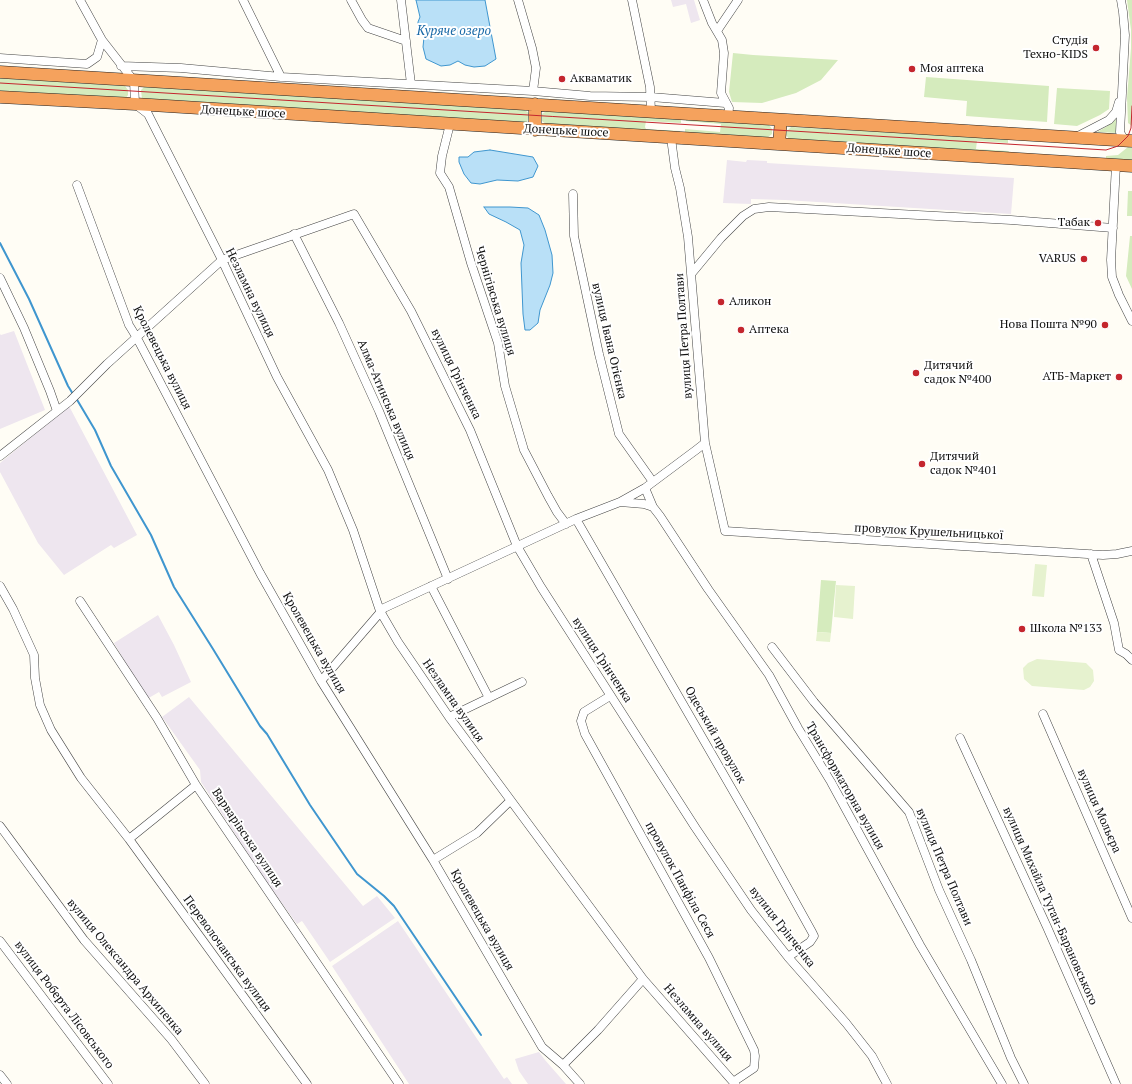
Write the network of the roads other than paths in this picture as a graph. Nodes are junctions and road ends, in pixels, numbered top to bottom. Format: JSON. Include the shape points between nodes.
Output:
{"nodes":[{"id":1,"x":80,"y":0,"type":"edge"},
{"id":2,"x":243,"y":0,"type":"edge"},
{"id":3,"x":351,"y":0,"type":"edge"},
{"id":4,"x":401,"y":0,"type":"edge"},
{"id":5,"x":518,"y":0,"type":"edge"},
{"id":6,"x":632,"y":0,"type":"edge"},
{"id":7,"x":703,"y":0,"type":"edge"},
{"id":8,"x":738,"y":0,"type":"edge"},
{"id":9,"x":1121,"y":0,"type":"edge"},
{"id":10,"x":717,"y":31,"type":"junction"},
{"id":11,"x":102,"y":40,"type":"junction"},
{"id":12,"x":406,"y":41,"type":"junction"},
{"id":13,"x":0,"y":58,"type":"edge"},
{"id":14,"x":121,"y":66,"type":"junction"},
{"id":15,"x":0,"y":72,"type":"edge"},
{"id":16,"x":281,"y":77,"type":"junction"},
{"id":17,"x":134,"y":81,"type":"junction"},
{"id":18,"x":411,"y":84,"type":"junction"},
{"id":19,"x":424,"y":85,"type":"junction"},
{"id":20,"x":533,"y":91,"type":"junction"},
{"id":21,"x":651,"y":96,"type":"junction"},
{"id":22,"x":1121,"y":96,"type":"junction"},
{"id":23,"x":0,"y":97,"type":"edge"},
{"id":24,"x":423,"y":98,"type":"junction"},
{"id":25,"x":725,"y":102,"type":"junction"},
{"id":26,"x":135,"y":104,"type":"junction"},
{"id":27,"x":535,"y":104,"type":"junction"},
{"id":28,"x":651,"y":112,"type":"junction"},
{"id":29,"x":728,"y":116,"type":"junction"},
{"id":30,"x":781,"y":120,"type":"junction"},
{"id":31,"x":450,"y":124,"type":"junction"},
{"id":32,"x":535,"y":130,"type":"junction"},
{"id":33,"x":1076,"y":137,"type":"junction"},
{"id":34,"x":671,"y":138,"type":"junction"},
{"id":35,"x":1129,"y":140,"type":"edge"},
{"id":36,"x":780,"y":144,"type":"junction"},
{"id":37,"x":1116,"y":165,"type":"junction"},
{"id":38,"x":1132,"y":166,"type":"edge"},
{"id":39,"x":77,"y":185,"type":"dead end"},
{"id":40,"x":574,"y":194,"type":"dead end"},
{"id":41,"x":1113,"y":228,"type":"junction"},
{"id":42,"x":294,"y":234,"type":"junction"},
{"id":43,"x":222,"y":260,"type":"junction"},
{"id":44,"x":692,"y":273,"type":"junction"},
{"id":45,"x":0,"y":278,"type":"edge"},
{"id":46,"x":1132,"y":321,"type":"edge"},
{"id":47,"x":137,"y":338,"type":"junction"},
{"id":48,"x":57,"y":411,"type":"junction"},
{"id":49,"x":704,"y":443,"type":"junction"},
{"id":50,"x":0,"y":456,"type":"edge"},
{"id":51,"x":653,"y":482,"type":"junction"},
{"id":52,"x":645,"y":488,"type":"junction"},
{"id":53,"x":620,"y":502,"type":"junction"},
{"id":54,"x":653,"y":508,"type":"junction"},
{"id":55,"x":576,"y":519,"type":"junction"},
{"id":56,"x":566,"y":524,"type":"junction"},
{"id":57,"x":725,"y":531,"type":"joint"},
{"id":58,"x":517,"y":546,"type":"junction"},
{"id":59,"x":1132,"y":551,"type":"edge"},
{"id":60,"x":1091,"y":554,"type":"junction"},
{"id":61,"x":448,"y":579,"type":"junction"},
{"id":62,"x":0,"y":586,"type":"edge"},
{"id":63,"x":431,"y":586,"type":"junction"},
{"id":64,"x":80,"y":601,"type":"dead end"},
{"id":65,"x":380,"y":611,"type":"junction"},
{"id":66,"x":772,"y":647,"type":"dead end"},
{"id":67,"x":1132,"y":660,"type":"edge"},
{"id":68,"x":321,"y":681,"type":"junction"},
{"id":69,"x":522,"y":682,"type":"dead end"},
{"id":70,"x":610,"y":696,"type":"junction"},
{"id":71,"x":489,"y":698,"type":"junction"},
{"id":72,"x":1043,"y":714,"type":"dead end"},
{"id":73,"x":449,"y":717,"type":"junction"},
{"id":74,"x":960,"y":738,"type":"dead end"},
{"id":75,"x":196,"y":785,"type":"junction"},
{"id":76,"x":510,"y":801,"type":"junction"},
{"id":77,"x":0,"y":826,"type":"edge"},
{"id":78,"x":129,"y":839,"type":"junction"},
{"id":79,"x":433,"y":860,"type":"junction"},
{"id":80,"x":1132,"y":918,"type":"edge"},
{"id":81,"x":0,"y":941,"type":"edge"},
{"id":82,"x":788,"y":957,"type":"junction"},
{"id":83,"x":643,"y":979,"type":"junction"},
{"id":84,"x":563,"y":1065,"type":"junction"},
{"id":85,"x":0,"y":1075,"type":"edge"},
{"id":86,"x":734,"y":1083,"type":"edge"},
{"id":87,"x":7,"y":1084,"type":"edge"},
{"id":88,"x":108,"y":1084,"type":"edge"},
{"id":89,"x":205,"y":1084,"type":"edge"},
{"id":90,"x":307,"y":1084,"type":"edge"},
{"id":91,"x":399,"y":1084,"type":"edge"},
{"id":92,"x":580,"y":1084,"type":"edge"},
{"id":93,"x":887,"y":1084,"type":"edge"},
{"id":94,"x":1002,"y":1084,"type":"edge"},
{"id":95,"x":1024,"y":1084,"type":"edge"},
{"id":96,"x":1116,"y":1084,"type":"edge"}],
"edges":[{"from":1,"to":11,"type":"street"},
{"from":2,"to":16,"type":"street"},
{"from":3,"to":12,"type":"street","via":[[368,28]]},
{"from":4,"to":12,"type":"street"},
{"from":5,"to":20,"type":"street","via":[[536,68]]},
{"from":6,"to":21,"type":"street"},
{"from":7,"to":10,"type":"street"},
{"from":8,"to":10,"type":"street"},
{"from":9,"to":22,"type":"street","via":[[1124,29]]},
{"from":10,"to":25,"type":"street","via":[[724,52],[721,93]]},
{"from":11,"to":13,"type":"street","via":[[97,57],[87,64]]},
{"from":11,"to":14,"type":"street"},
{"from":12,"to":18,"type":"street"},
{"from":14,"to":16,"type":"street","via":[[181,68]]},
{"from":14,"to":17,"type":"street"},
{"from":15,"to":17,"type":"highway","name":"Донецьке шосе"},
{"from":16,"to":18,"type":"street"},
{"from":17,"to":24,"type":"highway","name":"Донецьке шосе"},
{"from":17,"to":26,"type":"street"},
{"from":18,"to":19,"type":"street"},
{"from":19,"to":20,"type":"street"},
{"from":19,"to":24,"type":"street"},
{"from":20,"to":21,"type":"street","via":[[590,96]]},
{"from":21,"to":25,"type":"street"},
{"from":21,"to":28,"type":"street"},
{"from":22,"to":33,"type":"street","via":[[1116,112],[1109,120]]},
{"from":22,"to":35,"type":"street","via":[[1120,132]]},
{"from":23,"to":26,"type":"highway","name":"Донецьке шосе"},
{"from":24,"to":27,"type":"highway","name":"Донецьке шосе"},
{"from":25,"to":29,"type":"street","via":[[729,108]]},
{"from":26,"to":31,"type":"highway","name":"Донецьке шосе"},
{"from":26,"to":43,"type":"street","name":"Незламна вулиця","via":[[148,114]]},
{"from":27,"to":28,"type":"highway","name":"Донецьке шосе"},
{"from":27,"to":32,"type":"highway"},
{"from":28,"to":29,"type":"highway","name":"Донецьке шосе"},
{"from":29,"to":30,"type":"highway","name":"Донецьке шосе"},
{"from":30,"to":33,"type":"highway","name":"Донецьке шосе"},
{"from":30,"to":36,"type":"highway"},
{"from":31,"to":32,"type":"highway","name":"Донецьке шосе"},
{"from":31,"to":56,"type":"street","name":"Чернігівська вулиця","via":[[440,173],[449,187],[498,343],[505,386],[524,450]]},
{"from":32,"to":34,"type":"highway","name":"Донецьке шосе"},
{"from":33,"to":35,"type":"highway","name":"Донецьке шосе"},
{"from":34,"to":36,"type":"highway","name":"Донецьке шосе"},
{"from":34,"to":44,"type":"street","name":"вулиця Петра Полтави"},
{"from":36,"to":37,"type":"highway","name":"Донецьке шосе"},
{"from":37,"to":38,"type":"highway","name":"Донецьке шосе"},
{"from":37,"to":41,"type":"street"},
{"from":39,"to":47,"type":"street","name":"Кролевецька вулиця","via":[[129,325]]},
{"from":40,"to":51,"type":"street","name":"вулиця Івана Огієнка","via":[[574,236],[619,434]]},
{"from":41,"to":44,"type":"street","via":[[769,207],[754,209],[743,216]]},
{"from":41,"to":46,"type":"street","via":[[1112,277]]},
{"from":42,"to":43,"type":"street"},
{"from":42,"to":58,"type":"street","name":"вулиця Грінченка","via":[[354,214],[415,318],[470,430]]},
{"from":42,"to":61,"type":"street","name":"Алма-Атинська вулиця","via":[[339,322],[376,404]]},
{"from":43,"to":47,"type":"street"},
{"from":43,"to":65,"type":"street","name":"Незламна вулиця","via":[[277,377],[342,501]]},
{"from":44,"to":49,"type":"street","name":"вулиця Петра Полтави"},
{"from":45,"to":48,"type":"street","via":[[24,328]]},
{"from":47,"to":48,"type":"street","via":[[70,402]]},
{"from":47,"to":68,"type":"street","name":"Кролевецька вулиця","via":[[260,574]]},
{"from":48,"to":50,"type":"street"},
{"from":49,"to":51,"type":"street"},
{"from":49,"to":57,"type":"street","name":"вулиця Петра Полтави"},
{"from":51,"to":52,"type":"street"},
{"from":52,"to":53,"type":"street"},
{"from":52,"to":54,"type":"street","name":"Трансформаторна вулиця"},
{"from":53,"to":54,"type":"street","via":[[644,504]]},
{"from":53,"to":55,"type":"street"},
{"from":54,"to":94,"type":"street","name":"Трансформаторна вулиця","via":[[769,675],[831,782],[920,946]]},
{"from":55,"to":56,"type":"street"},
{"from":55,"to":82,"type":"street","name":"Одеський провулок","via":[[814,936],[810,942]]},
{"from":56,"to":58,"type":"street"},
{"from":57,"to":60,"type":"street","name":"провулок Крушельницької"},
{"from":58,"to":61,"type":"street"},
{"from":58,"to":70,"type":"street","name":"вулиця Грінченка"},
{"from":59,"to":60,"type":"street","name":"провулок Крушельницької","via":[[1103,556]]},
{"from":60,"to":67,"type":"street","via":[[1114,623],[1119,650]]},
{"from":61,"to":63,"type":"street"},
{"from":62,"to":78,"type":"street","name":"Переволочанська вулиця","via":[[34,655],[40,704],[52,730],[81,778]]},
{"from":63,"to":65,"type":"street"},
{"from":63,"to":71,"type":"street"},
{"from":64,"to":75,"type":"street","name":"Варварівська вулиця","via":[[157,718]]},
{"from":65,"to":68,"type":"street"},
{"from":65,"to":73,"type":"street","name":"Незламна вулиця"},
{"from":66,"to":95,"type":"street","name":"вулиця Петра Полтави","via":[[814,702],[908,812],[939,890]]},
{"from":68,"to":79,"type":"street","name":"Кролевецька вулиця"},
{"from":69,"to":71,"type":"street"},
{"from":70,"to":82,"type":"street","name":"вулиця Грінченка","via":[[694,827],[751,910]]},
{"from":70,"to":86,"type":"street","name":"провулок Панфіла Сеся","via":[[584,712],[581,721],[585,734],[709,958],[754,1050],[754,1068]]},
{"from":71,"to":73,"type":"street"},
{"from":72,"to":80,"type":"street","name":"вулиця Мольєра"},
{"from":73,"to":76,"type":"street","name":"Незламна вулиця"},
{"from":74,"to":96,"type":"street","name":"вулиця Михайла Туган-Барановського"},
{"from":75,"to":78,"type":"street"},
{"from":75,"to":91,"type":"street","name":"Варварівська вулиця"},
{"from":76,"to":79,"type":"street","via":[[477,833]]},
{"from":76,"to":83,"type":"street","name":"Незламна вулиця"},
{"from":77,"to":89,"type":"street","name":"вулиця Олександра Архипенка","via":[[84,940],[171,1039]]},
{"from":78,"to":90,"type":"street","name":"Переволочанська вулиця"},
{"from":79,"to":84,"type":"street","name":"Кролевецька вулиця","via":[[542,1048]]},
{"from":81,"to":88,"type":"street","name":"вулиця Роберта Лісовського"},
{"from":82,"to":93,"type":"street","name":"вулиця Грінченка","via":[[872,1056]]},
{"from":83,"to":84,"type":"street"},
{"from":83,"to":86,"type":"street","name":"Незламна вулиця"},
{"from":84,"to":92,"type":"street","name":"Кролевецька вулиця"},
{"from":85,"to":87,"type":"street"}]}
